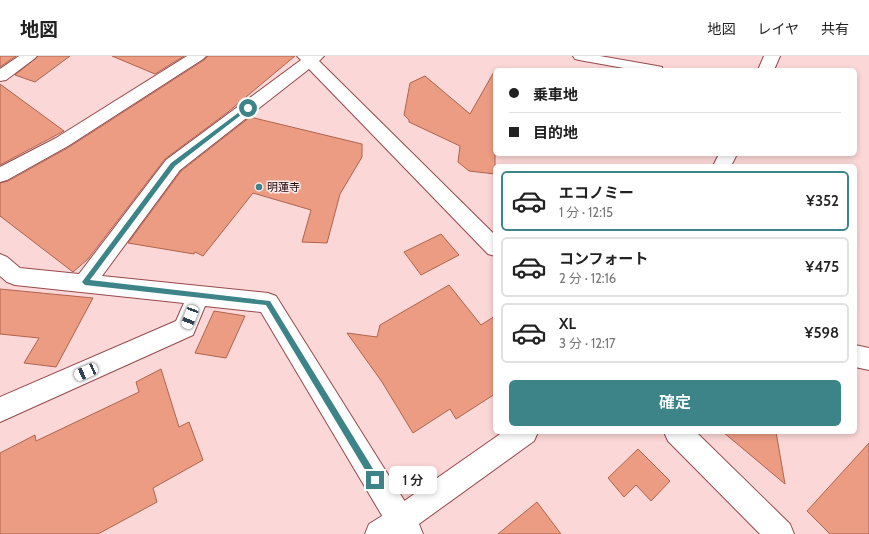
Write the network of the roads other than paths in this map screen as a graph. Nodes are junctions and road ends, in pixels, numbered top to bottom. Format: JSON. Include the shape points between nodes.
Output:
{"nodes":[{"id":1,"x":29,"y":56,"type":"edge"},
{"id":2,"x":198,"y":56,"type":"edge"},
{"id":3,"x":579,"y":56,"type":"edge"},
{"id":4,"x":772,"y":56,"type":"edge"},
{"id":5,"x":310,"y":58,"type":"edge"},
{"id":6,"x":645,"y":68,"type":"edge"},
{"id":7,"x":767,"y":68,"type":"edge"},
{"id":8,"x":0,"y":76,"type":"edge"},
{"id":9,"x":0,"y":175,"type":"edge"},
{"id":10,"x":493,"y":246,"type":"edge"},
{"id":11,"x":0,"y":263,"type":"edge"},
{"id":12,"x":85,"y":282,"type":"junction"},
{"id":13,"x":198,"y":296,"type":"junction"},
{"id":14,"x":857,"y":356,"type":"edge"},
{"id":15,"x":869,"y":359,"type":"edge"},
{"id":16,"x":0,"y":410,"type":"edge"},
{"id":17,"x":522,"y":434,"type":"edge"},
{"id":18,"x":679,"y":434,"type":"edge"},
{"id":19,"x":396,"y":530,"type":"edge"},
{"id":20,"x":780,"y":534,"type":"edge"}],
"edges":[{"from":1,"to":8,"type":"street"},
{"from":2,"to":9,"type":"street","via":[[62,142]]},
{"from":3,"to":6,"type":"lane"},
{"from":4,"to":7,"type":"street"},
{"from":5,"to":10,"type":"street"},
{"from":5,"to":12,"type":"street","via":[[173,165]]},
{"from":11,"to":12,"type":"street","via":[[15,276]]},
{"from":12,"to":13,"type":"street"},
{"from":13,"to":16,"type":"street","via":[[185,328]]},
{"from":13,"to":19,"type":"street","via":[[268,303]]},
{"from":14,"to":15,"type":"street"},
{"from":17,"to":19,"type":"street"},
{"from":18,"to":20,"type":"street"}]}
